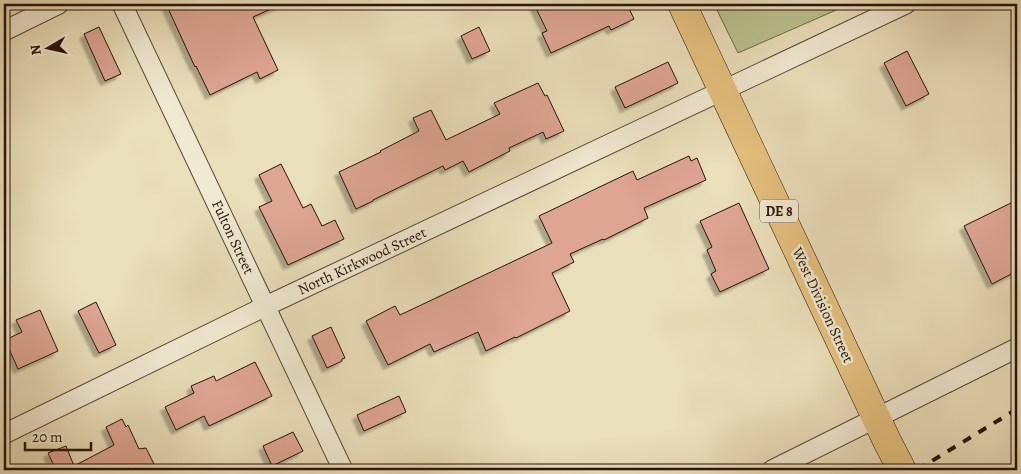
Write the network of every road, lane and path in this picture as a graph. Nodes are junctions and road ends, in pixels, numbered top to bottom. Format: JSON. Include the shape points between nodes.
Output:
{"nodes":[{"id":1,"x":59,"y":4,"type":"edge"},
{"id":2,"x":122,"y":4,"type":"edge"},
{"id":3,"x":682,"y":4,"type":"edge"},
{"id":4,"x":906,"y":4,"type":"edge"},
{"id":5,"x":4,"y":30,"type":"edge"},
{"id":6,"x":723,"y":91,"type":"junction"},
{"id":7,"x":266,"y":306,"type":"junction"},
{"id":8,"x":1017,"y":348,"type":"edge"},
{"id":9,"x":877,"y":419,"type":"junction"},
{"id":10,"x":4,"y":434,"type":"edge"},
{"id":11,"x":343,"y":470,"type":"edge"},
{"id":12,"x":772,"y":470,"type":"edge"},
{"id":13,"x":902,"y":470,"type":"edge"}],
"edges":[{"from":1,"to":5,"type":"street"},
{"from":2,"to":7,"type":"street","name":"Fulton Street"},
{"from":3,"to":6,"type":"highway","name":"West Division Street","number":"DE 8"},
{"from":4,"to":6,"type":"street","name":"North Kirkwood Street"},
{"from":6,"to":7,"type":"street","name":"North Kirkwood Street"},
{"from":6,"to":9,"type":"highway","name":"West Division Street","number":"DE 8"},
{"from":7,"to":10,"type":"street","name":"North Kirkwood Street"},
{"from":7,"to":11,"type":"street","name":"Fulton Street"},
{"from":8,"to":9,"type":"street"},
{"from":9,"to":12,"type":"street"},
{"from":9,"to":13,"type":"highway","name":"West Division Street","number":"DE 8"}]}
